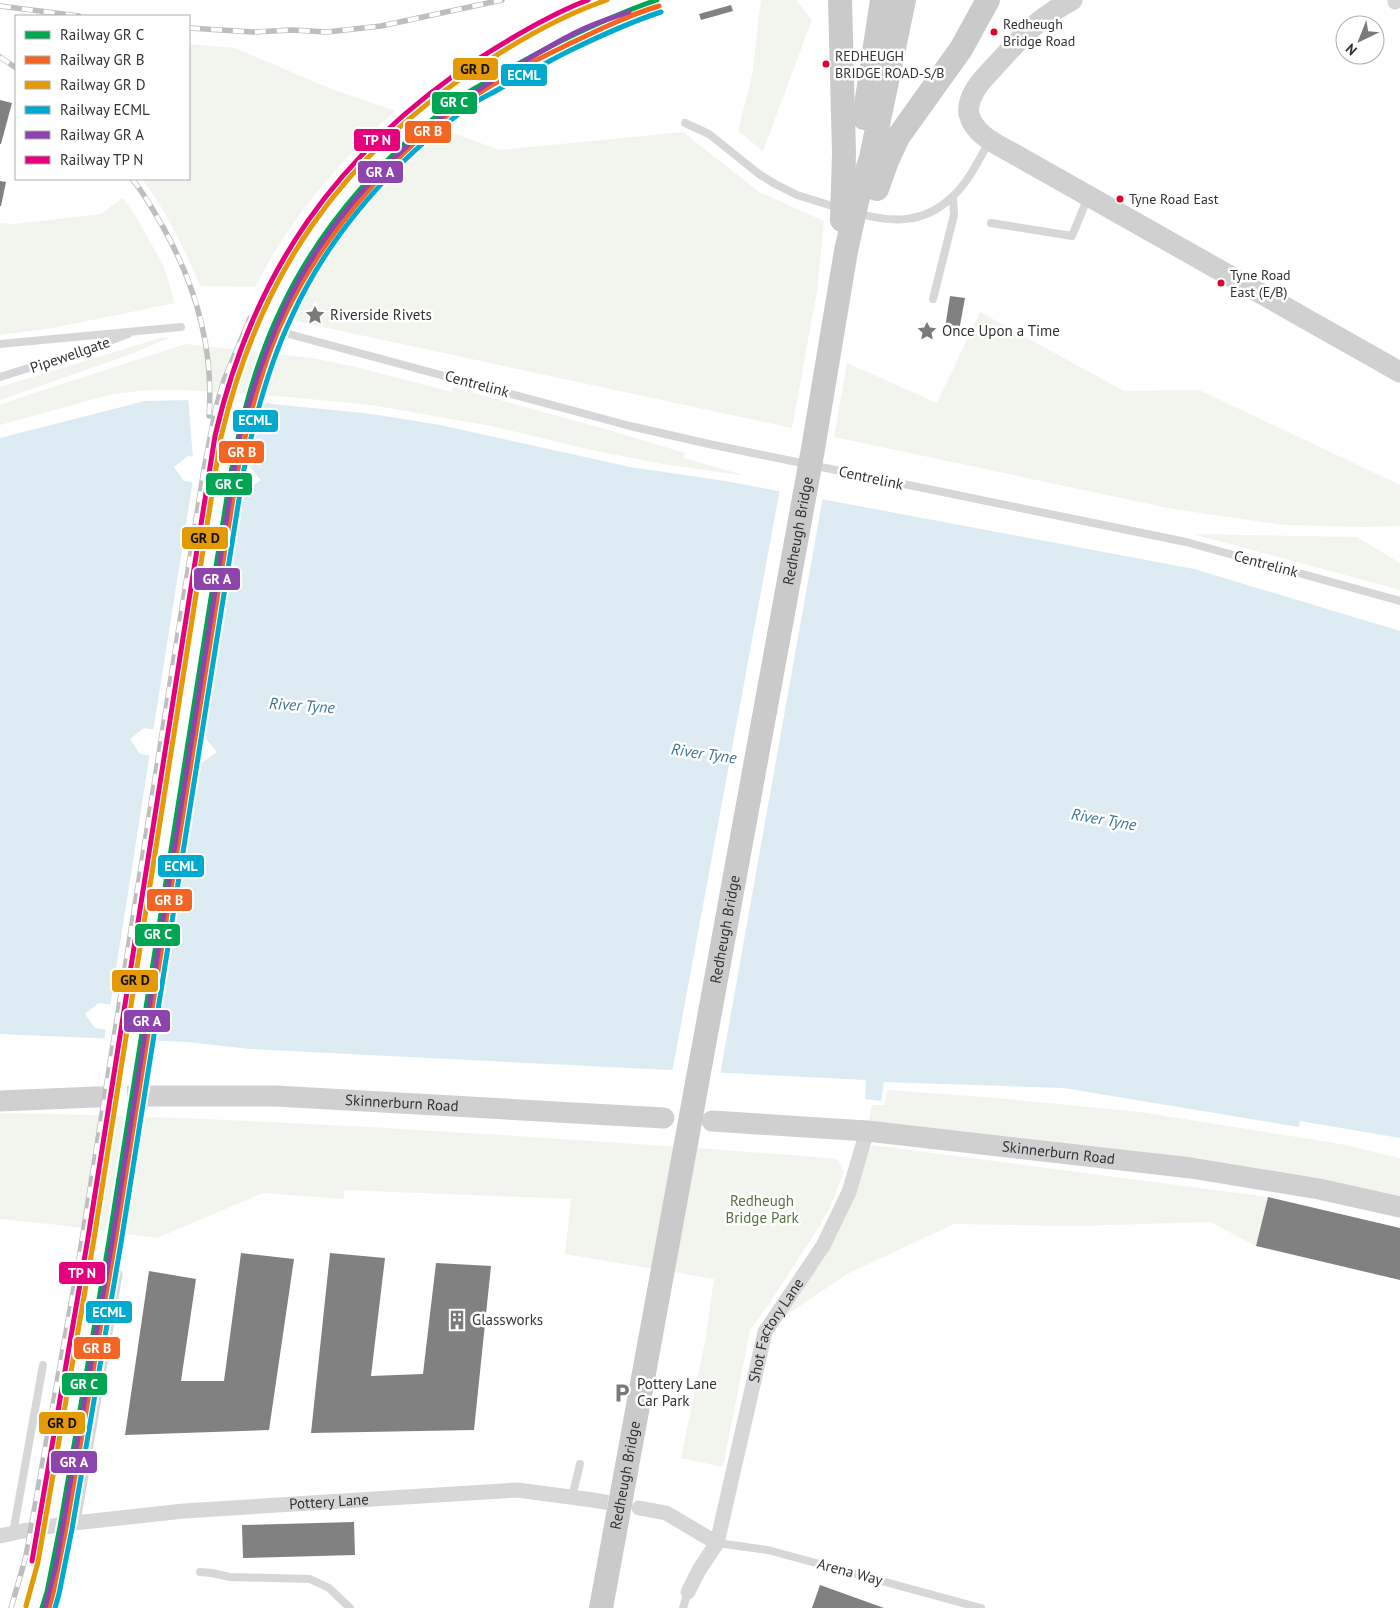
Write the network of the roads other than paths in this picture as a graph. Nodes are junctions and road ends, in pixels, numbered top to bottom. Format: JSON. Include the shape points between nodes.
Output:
{"nodes":[{"id":1,"x":840,"y":0,"type":"edge"},
{"id":2,"x":882,"y":0,"type":"edge"},
{"id":3,"x":904,"y":0,"type":"edge"},
{"id":4,"x":988,"y":0,"type":"edge"},
{"id":5,"x":1072,"y":0,"type":"edge"},
{"id":6,"x":685,"y":123,"type":"dead end"},
{"id":7,"x":990,"y":140,"type":"junction"},
{"id":8,"x":865,"y":157,"type":"junction"},
{"id":9,"x":953,"y":196,"type":"junction"},
{"id":10,"x":1088,"y":197,"type":"junction"},
{"id":11,"x":991,"y":223,"type":"dead end"},
{"id":12,"x":846,"y":251,"type":"junction"},
{"id":13,"x":933,"y":299,"type":"dead end"},
{"id":14,"x":181,"y":327,"type":"dead end"},
{"id":15,"x":139,"y":330,"type":"junction"},
{"id":16,"x":285,"y":333,"type":"dead end"},
{"id":17,"x":0,"y":344,"type":"edge"},
{"id":18,"x":1400,"y":372,"type":"edge"},
{"id":19,"x":0,"y":377,"type":"edge"},
{"id":20,"x":1400,"y":601,"type":"edge"},
{"id":21,"x":95,"y":1096,"type":"tunnel mouth"},
{"id":22,"x":138,"y":1096,"type":"tunnel mouth"},
{"id":23,"x":0,"y":1101,"type":"edge"},
{"id":24,"x":664,"y":1118,"type":"dead end"},
{"id":25,"x":712,"y":1121,"type":"dead end"},
{"id":26,"x":867,"y":1131,"type":"junction"},
{"id":27,"x":1400,"y":1207,"type":"edge"},
{"id":28,"x":115,"y":1274,"type":"dead end"},
{"id":29,"x":43,"y":1365,"type":"dead end"},
{"id":30,"x":580,"y":1464,"type":"dead end"},
{"id":31,"x":572,"y":1497,"type":"junction"},
{"id":32,"x":593,"y":1500,"type":"tunnel mouth"},
{"id":33,"x":639,"y":1508,"type":"tunnel mouth"},
{"id":34,"x":12,"y":1533,"type":"edge"},
{"id":35,"x":718,"y":1543,"type":"junction"},
{"id":36,"x":200,"y":1572,"type":"dead end"},
{"id":37,"x":688,"y":1592,"type":"joint"},
{"id":38,"x":350,"y":1608,"type":"edge"},
{"id":39,"x":601,"y":1608,"type":"edge"},
{"id":40,"x":683,"y":1608,"type":"edge"},
{"id":41,"x":982,"y":1608,"type":"edge"}],
"edges":[{"from":1,"to":8,"type":"main road"},
{"from":2,"to":8,"type":"main road"},
{"from":3,"to":8,"type":"main road"},
{"from":4,"to":8,"type":"main road","via":[[961,49],[898,138]]},
{"from":5,"to":7,"type":"street","via":[[1025,34],[974,90],[969,113],[977,130]]},
{"from":6,"to":9,"type":"lane","via":[[709,134],[782,188],[874,218],[914,218],[936,209]]},
{"from":7,"to":9,"type":"lane"},
{"from":7,"to":10,"type":"street"},
{"from":8,"to":12,"type":"main road"},
{"from":8,"to":12,"type":"main road","via":[[842,217]]},
{"from":8,"to":12,"type":"main road","via":[[864,222]]},
{"from":9,"to":13,"type":"lane","via":[[954,215]]},
{"from":10,"to":11,"type":"lane","via":[[1072,236]]},
{"from":10,"to":18,"type":"street"},
{"from":12,"to":39,"type":"main road","name":"Redheugh Bridge","via":[[811,459]]},
{"from":14,"to":15,"type":"lane"},
{"from":15,"to":17,"type":"lane"},
{"from":15,"to":19,"type":"lane","name":"Pipewellgate"},
{"from":16,"to":20,"type":"lane","name":"Centrelink","via":[[630,426],[1186,542]]},
{"from":21,"to":23,"type":"street"},
{"from":22,"to":24,"type":"street","name":"Skinnerburn Road","via":[[276,1096]]},
{"from":25,"to":26,"type":"street","name":"Skinnerburn Road"},
{"from":26,"to":27,"type":"street","name":"Skinnerburn Road","via":[[1191,1168],[1319,1189]]},
{"from":26,"to":35,"type":"street","name":"Shot Factory Lane","via":[[848,1192],[823,1246],[766,1332]]},
{"from":28,"to":31,"type":"street","name":"Pottery Lane","via":[[69,1523],[184,1510],[517,1490]]},
{"from":29,"to":34,"type":"lane"},
{"from":30,"to":31,"type":"lane"},
{"from":31,"to":32,"type":"street","name":"Pottery Lane"},
{"from":33,"to":35,"type":"street","via":[[666,1513]]},
{"from":35,"to":37,"type":"street"},
{"from":35,"to":41,"type":"lane","name":"Arena Way","via":[[768,1550]]},
{"from":36,"to":38,"type":"lane","via":[[230,1577],[310,1580],[328,1588]]},
{"from":37,"to":40,"type":"lane"}]}
